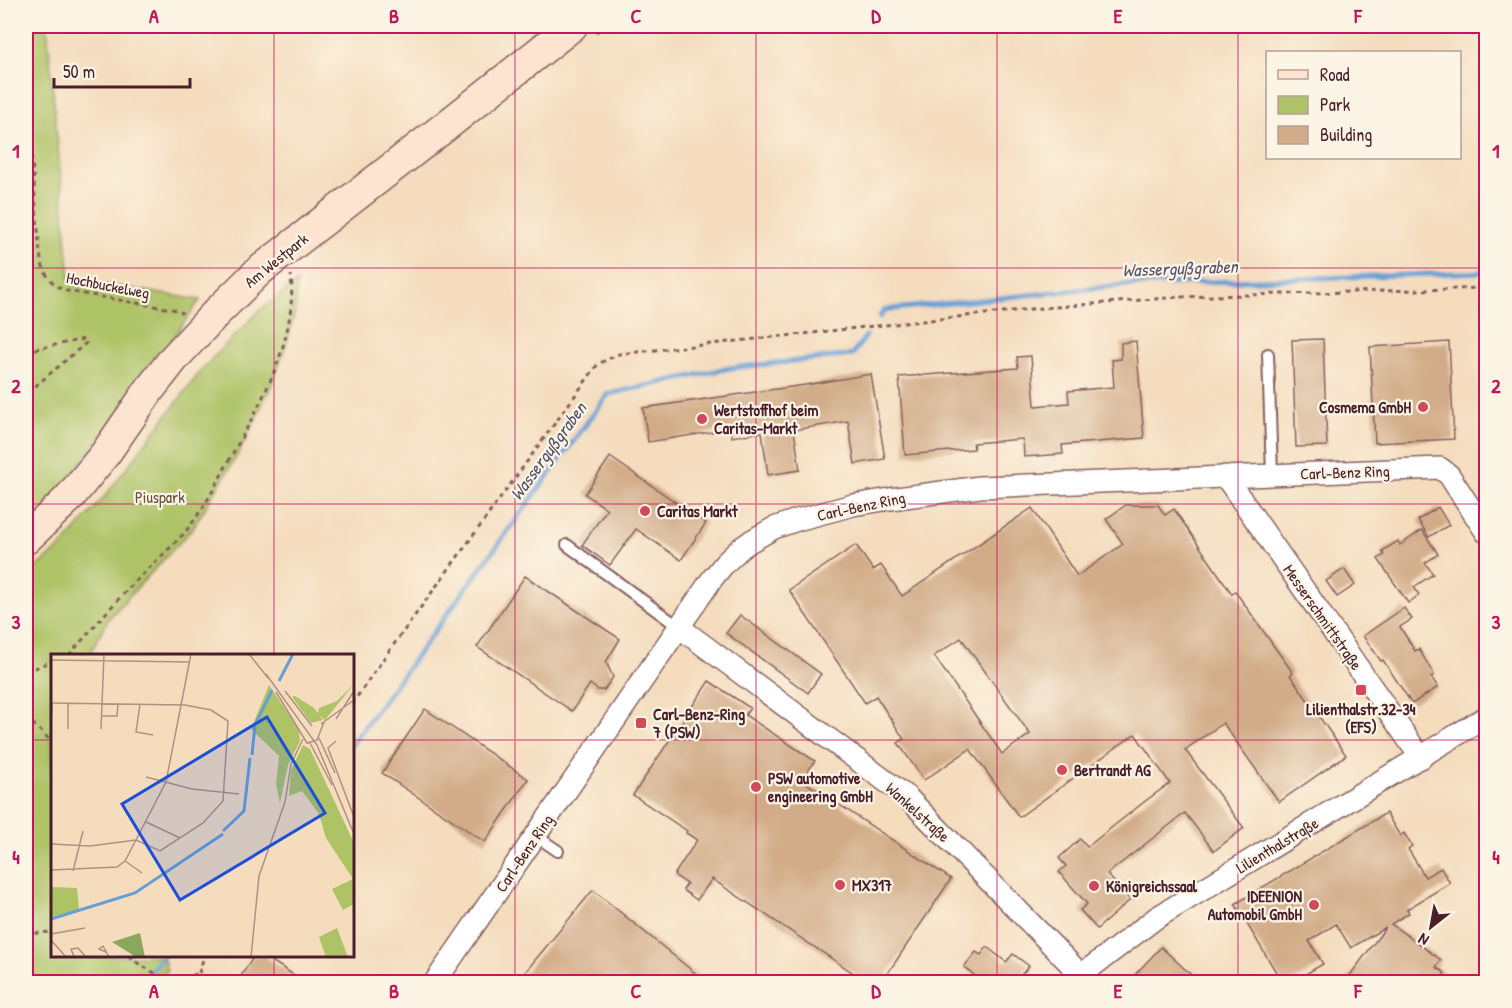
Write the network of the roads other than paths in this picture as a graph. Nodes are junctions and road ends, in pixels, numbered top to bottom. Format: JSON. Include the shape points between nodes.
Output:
{"nodes":[{"id":1,"x":572,"y":26,"type":"edge"},
{"id":2,"x":1268,"y":354,"type":"dead end"},
{"id":3,"x":1272,"y":474,"type":"junction"},
{"id":4,"x":1225,"y":476,"type":"junction"},
{"id":5,"x":1486,"y":532,"type":"edge"},
{"id":6,"x":26,"y":539,"type":"edge"},
{"id":7,"x":567,"y":545,"type":"dead end"},
{"id":8,"x":679,"y":627,"type":"junction"},
{"id":9,"x":1486,"y":717,"type":"edge"},
{"id":10,"x":1421,"y":758,"type":"junction"},
{"id":11,"x":536,"y":836,"type":"junction"},
{"id":12,"x":558,"y":851,"type":"dead end"},
{"id":13,"x":1081,"y":980,"type":"edge"},
{"id":14,"x":435,"y":982,"type":"edge"}],
"edges":[{"from":1,"to":6,"type":"main road","name":"Am Westpark","via":[[259,271],[175,357],[69,498]]},
{"from":2,"to":3,"type":"lane"},
{"from":3,"to":4,"type":"street","name":"Carl-Benz Ring"},
{"from":3,"to":5,"type":"street","name":"Carl-Benz Ring","via":[[1440,468],[1449,475]]},
{"from":4,"to":8,"type":"street","name":"Carl-Benz Ring","via":[[980,487],[853,505],[774,528],[751,541],[711,579]]},
{"from":4,"to":10,"type":"street","name":"Messerschmittstraße"},
{"from":7,"to":8,"type":"lane"},
{"from":8,"to":11,"type":"street","name":"Carl-Benz Ring"},
{"from":8,"to":13,"type":"street","name":"Wankelstraße","via":[[907,797]]},
{"from":9,"to":10,"type":"street","name":"Lilienthalstraße"},
{"from":10,"to":13,"type":"street","name":"Lilienthalstraße","via":[[1156,918]]},
{"from":11,"to":12,"type":"lane"},
{"from":11,"to":14,"type":"street","name":"Carl-Benz Ring"}]}
